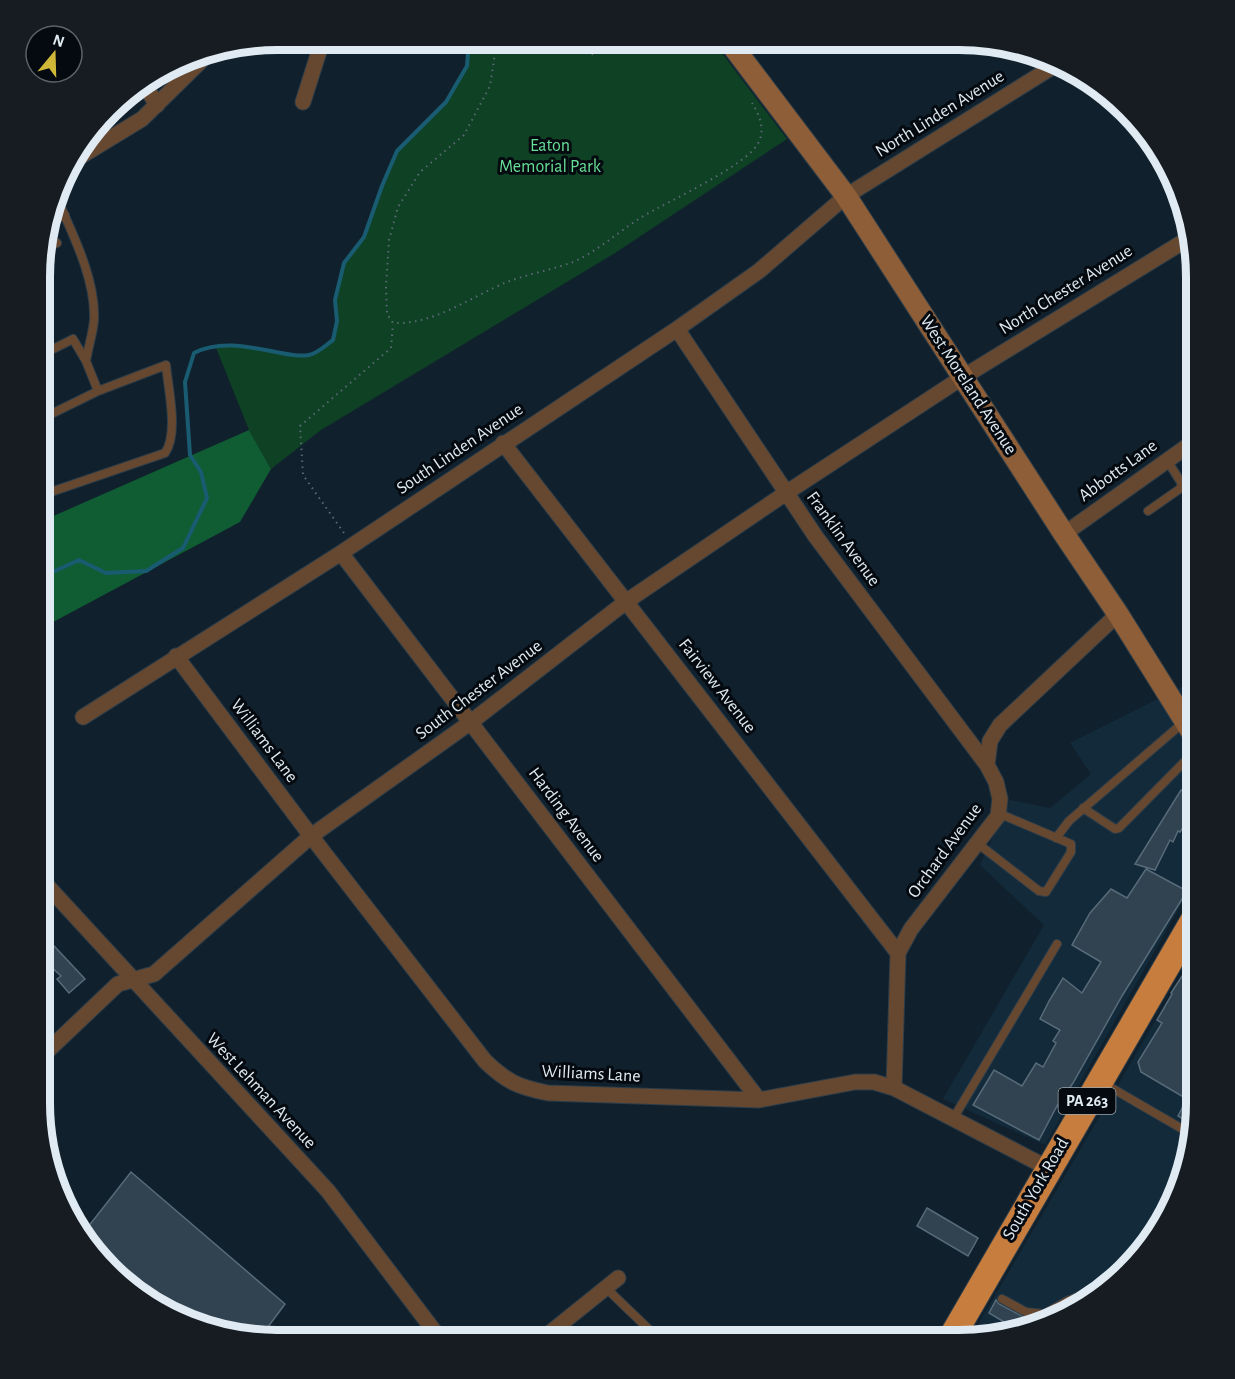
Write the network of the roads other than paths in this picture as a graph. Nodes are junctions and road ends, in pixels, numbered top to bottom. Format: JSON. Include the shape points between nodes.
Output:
{"nodes":[{"id":1,"x":320,"y":50,"type":"edge"},
{"id":2,"x":724,"y":50,"type":"edge"},
{"id":3,"x":198,"y":64,"type":"edge"},
{"id":4,"x":1049,"y":69,"type":"edge"},
{"id":5,"x":148,"y":90,"type":"edge"},
{"id":6,"x":303,"y":102,"type":"dead end"},
{"id":7,"x":157,"y":105,"type":"junction"},
{"id":8,"x":86,"y":153,"type":"edge"},
{"id":9,"x":846,"y":195,"type":"junction"},
{"id":10,"x":61,"y":207,"type":"edge"},
{"id":11,"x":65,"y":215,"type":"junction"},
{"id":12,"x":57,"y":219,"type":"edge"},
{"id":13,"x":1183,"y":242,"type":"edge"},
{"id":14,"x":57,"y":243,"type":"dead end"},
{"id":15,"x":51,"y":245,"type":"edge"},
{"id":16,"x":677,"y":329,"type":"junction"},
{"id":17,"x":50,"y":350,"type":"edge"},
{"id":18,"x":86,"y":361,"type":"junction"},
{"id":19,"x":963,"y":377,"type":"junction"},
{"id":20,"x":98,"y":391,"type":"junction"},
{"id":21,"x":50,"y":415,"type":"edge"},
{"id":22,"x":503,"y":443,"type":"junction"},
{"id":23,"x":1186,"y":447,"type":"edge"},
{"id":24,"x":1167,"y":460,"type":"junction"},
{"id":25,"x":1181,"y":486,"type":"junction"},
{"id":26,"x":1186,"y":487,"type":"edge"},
{"id":27,"x":50,"y":492,"type":"edge"},
{"id":28,"x":786,"y":493,"type":"junction"},
{"id":29,"x":1148,"y":511,"type":"dead end"},
{"id":30,"x":1064,"y":534,"type":"junction"},
{"id":31,"x":347,"y":549,"type":"junction"},
{"id":32,"x":627,"y":602,"type":"junction"},
{"id":33,"x":1118,"y":614,"type":"junction"},
{"id":34,"x":176,"y":656,"type":"junction"},
{"id":35,"x":1186,"y":712,"type":"edge"},
{"id":36,"x":83,"y":717,"type":"dead end"},
{"id":37,"x":1186,"y":721,"type":"edge"},
{"id":38,"x":471,"y":722,"type":"junction"},
{"id":39,"x":1186,"y":760,"type":"edge"},
{"id":40,"x":987,"y":765,"type":"junction"},
{"id":41,"x":1083,"y":808,"type":"junction"},
{"id":42,"x":998,"y":813,"type":"junction"},
{"id":43,"x":311,"y":836,"type":"junction"},
{"id":44,"x":1056,"y":838,"type":"junction"},
{"id":45,"x":977,"y":843,"type":"junction"},
{"id":46,"x":50,"y":890,"type":"edge"},
{"id":47,"x":1186,"y":933,"type":"edge"},
{"id":48,"x":1057,"y":944,"type":"dead end"},
{"id":49,"x":898,"y":954,"type":"junction"},
{"id":50,"x":131,"y":979,"type":"junction"},
{"id":51,"x":50,"y":1049,"type":"edge"},
{"id":52,"x":1099,"y":1081,"type":"junction"},
{"id":53,"x":894,"y":1088,"type":"junction"},
{"id":54,"x":759,"y":1100,"type":"junction"},
{"id":55,"x":953,"y":1119,"type":"junction"},
{"id":56,"x":1184,"y":1130,"type":"edge"},
{"id":57,"x":1048,"y":1168,"type":"junction"},
{"id":58,"x":618,"y":1278,"type":"dead end"},
{"id":59,"x":606,"y":1288,"type":"junction"},
{"id":60,"x":1002,"y":1299,"type":"dead end"},
{"id":61,"x":1071,"y":1299,"type":"edge"},
{"id":62,"x":1056,"y":1308,"type":"edge"},
{"id":63,"x":1040,"y":1314,"type":"edge"},
{"id":64,"x":430,"y":1330,"type":"edge"},
{"id":65,"x":554,"y":1330,"type":"edge"},
{"id":66,"x":650,"y":1330,"type":"edge"},
{"id":67,"x":956,"y":1330,"type":"edge"}],
"edges":[{"from":1,"to":6,"type":"street"},
{"from":2,"to":9,"type":"street","name":"West Moreland Avenue"},
{"from":3,"to":7,"type":"street"},
{"from":4,"to":9,"type":"street","name":"North Linden Avenue"},
{"from":5,"to":7,"type":"street"},
{"from":7,"to":8,"type":"street","via":[[142,119]]},
{"from":9,"to":16,"type":"street","name":"South Linden Avenue","via":[[759,271]]},
{"from":9,"to":19,"type":"street","name":"West Moreland Avenue"},
{"from":10,"to":11,"type":"lane"},
{"from":11,"to":12,"type":"lane"},
{"from":11,"to":18,"type":"lane","via":[[79,247],[91,292],[94,319]]},
{"from":13,"to":19,"type":"street","name":"North Chester Avenue"},
{"from":14,"to":15,"type":"lane"},
{"from":16,"to":22,"type":"street","name":"South Linden Avenue"},
{"from":16,"to":28,"type":"street","name":"Franklin Avenue"},
{"from":17,"to":18,"type":"lane","via":[[73,339]]},
{"from":18,"to":20,"type":"lane"},
{"from":19,"to":28,"type":"street","name":"South Chester Avenue"},
{"from":19,"to":30,"type":"street","name":"West Moreland Avenue"},
{"from":20,"to":21,"type":"lane"},
{"from":20,"to":27,"type":"lane","via":[[166,364],[172,430],[169,447],[165,453]]},
{"from":22,"to":31,"type":"street","name":"South Linden Avenue"},
{"from":22,"to":32,"type":"street","name":"Fairview Avenue"},
{"from":23,"to":24,"type":"street","name":"Abbotts Lane"},
{"from":24,"to":25,"type":"lane"},
{"from":24,"to":30,"type":"street","name":"Abbotts Lane"},
{"from":25,"to":26,"type":"lane"},
{"from":25,"to":29,"type":"lane"},
{"from":28,"to":32,"type":"street","name":"South Chester Avenue"},
{"from":28,"to":40,"type":"street","name":"Franklin Avenue"},
{"from":30,"to":33,"type":"street","name":"West Moreland Avenue"},
{"from":31,"to":34,"type":"street","name":"South Linden Avenue"},
{"from":31,"to":38,"type":"street","name":"Harding Avenue"},
{"from":32,"to":38,"type":"street","name":"South Chester Avenue"},
{"from":32,"to":49,"type":"street","name":"Fairview Avenue"},
{"from":33,"to":35,"type":"street","name":"West Moreland Avenue"},
{"from":33,"to":40,"type":"street","via":[[1000,725],[990,741]]},
{"from":34,"to":36,"type":"street","name":"South Linden Avenue"},
{"from":34,"to":43,"type":"street","name":"Williams Lane"},
{"from":37,"to":41,"type":"lane"},
{"from":38,"to":43,"type":"street","name":"South Chester Avenue"},
{"from":38,"to":54,"type":"street","name":"Harding Avenue"},
{"from":39,"to":41,"type":"lane","via":[[1119,828]]},
{"from":40,"to":42,"type":"street","name":"Orchard Avenue","via":[[1000,799]]},
{"from":41,"to":44,"type":"lane"},
{"from":42,"to":44,"type":"lane"},
{"from":42,"to":45,"type":"street","name":"Orchard Avenue"},
{"from":43,"to":50,"type":"street","name":"South Chester Avenue","via":[[154,974]]},
{"from":43,"to":54,"type":"street","name":"Williams Lane","via":[[485,1061],[503,1078],[548,1094]]},
{"from":44,"to":45,"type":"lane","via":[[1072,848],[1046,892],[1039,891]]},
{"from":45,"to":49,"type":"street","name":"Orchard Avenue","via":[[911,928]]},
{"from":46,"to":50,"type":"street","name":"West Lehman Avenue"},
{"from":47,"to":52,"type":"highway","name":"South York Road","number":"PA 263"},
{"from":48,"to":55,"type":"lane"},
{"from":49,"to":53,"type":"street","name":"Orchard Avenue"},
{"from":50,"to":51,"type":"street","name":"South Chester Avenue","via":[[118,984]]},
{"from":50,"to":64,"type":"street","name":"West Lehman Avenue","via":[[328,1191]]},
{"from":52,"to":56,"type":"lane"},
{"from":52,"to":57,"type":"highway","name":"South York Road","number":"PA 263"},
{"from":53,"to":54,"type":"street","name":"Williams Lane","via":[[855,1082]]},
{"from":53,"to":55,"type":"street","name":"Williams Lane"},
{"from":55,"to":57,"type":"street","name":"Williams Lane"},
{"from":57,"to":67,"type":"highway","name":"South York Road","number":"PA 263"},
{"from":58,"to":59,"type":"street"},
{"from":59,"to":65,"type":"street"},
{"from":59,"to":66,"type":"lane"},
{"from":60,"to":63,"type":"lane","via":[[1026,1312]]},
{"from":61,"to":62,"type":"lane"}]}
